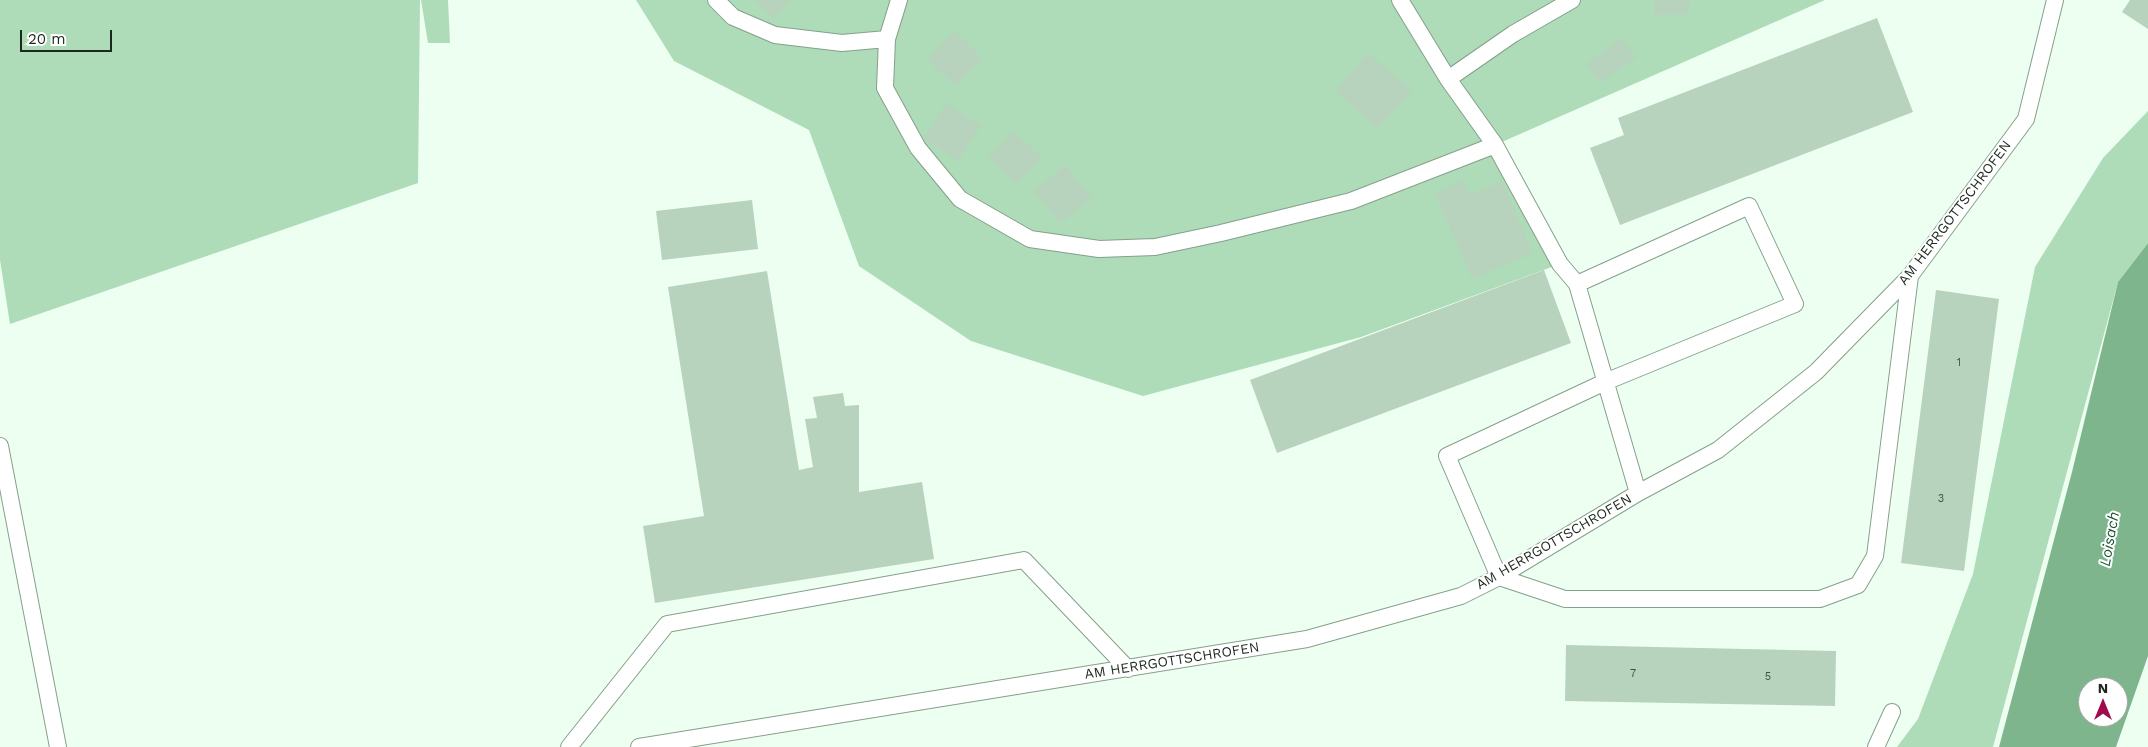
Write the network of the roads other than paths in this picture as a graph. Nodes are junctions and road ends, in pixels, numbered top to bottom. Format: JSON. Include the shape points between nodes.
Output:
{"nodes":[{"id":1,"x":716,"y":0,"type":"edge"},
{"id":2,"x":899,"y":0,"type":"edge"},
{"id":3,"x":1400,"y":0,"type":"edge"},
{"id":4,"x":1572,"y":0,"type":"edge"},
{"id":5,"x":2055,"y":0,"type":"edge"},
{"id":6,"x":887,"y":39,"type":"junction"},
{"id":7,"x":1448,"y":79,"type":"junction"},
{"id":8,"x":1495,"y":145,"type":"junction"},
{"id":9,"x":1910,"y":276,"type":"junction"},
{"id":10,"x":1577,"y":284,"type":"junction"},
{"id":11,"x":1606,"y":382,"type":"junction"},
{"id":12,"x":0,"y":446,"type":"edge"},
{"id":13,"x":1638,"y":493,"type":"junction"},
{"id":14,"x":1500,"y":577,"type":"junction"},
{"id":15,"x":1128,"y":669,"type":"junction"},
{"id":16,"x":1892,"y":712,"type":"dead end"},
{"id":17,"x":58,"y":747,"type":"edge"},
{"id":18,"x":570,"y":747,"type":"edge"},
{"id":19,"x":639,"y":747,"type":"edge"},
{"id":20,"x":1876,"y":747,"type":"edge"}],
"edges":[{"from":1,"to":6,"type":"lane","via":[[733,17],[775,36],[842,43]]},
{"from":2,"to":6,"type":"lane"},
{"from":3,"to":7,"type":"lane"},
{"from":4,"to":7,"type":"lane","via":[[1513,34]]},
{"from":5,"to":9,"type":"lane","name":"AM HERRGOTTSCHROFEN","via":[[2026,118]]},
{"from":6,"to":8,"type":"lane","via":[[885,88],[918,148],[960,199],[1030,239],[1099,249],[1174,243],[1351,201]]},
{"from":7,"to":8,"type":"lane"},
{"from":8,"to":10,"type":"lane","via":[[1560,264]]},
{"from":9,"to":13,"type":"lane","name":"AM HERRGOTTSCHROFEN","via":[[1816,372],[1718,450]]},
{"from":9,"to":14,"type":"lane","via":[[1875,556],[1858,585],[1820,599],[1564,599]]},
{"from":10,"to":11,"type":"lane"},
{"from":10,"to":11,"type":"lane","via":[[1749,206],[1795,304]]},
{"from":11,"to":13,"type":"lane"},
{"from":11,"to":14,"type":"lane","via":[[1447,456]]},
{"from":12,"to":17,"type":"lane"},
{"from":13,"to":14,"type":"lane","name":"AM HERRGOTTSCHROFEN"},
{"from":14,"to":15,"type":"lane","name":"AM HERRGOTTSCHROFEN","via":[[1461,596],[1308,639]]},
{"from":15,"to":18,"type":"lane","via":[[1024,560],[667,624]]},
{"from":15,"to":19,"type":"lane","name":"AM HERRGOTTSCHROFEN"},
{"from":16,"to":20,"type":"lane"}]}
